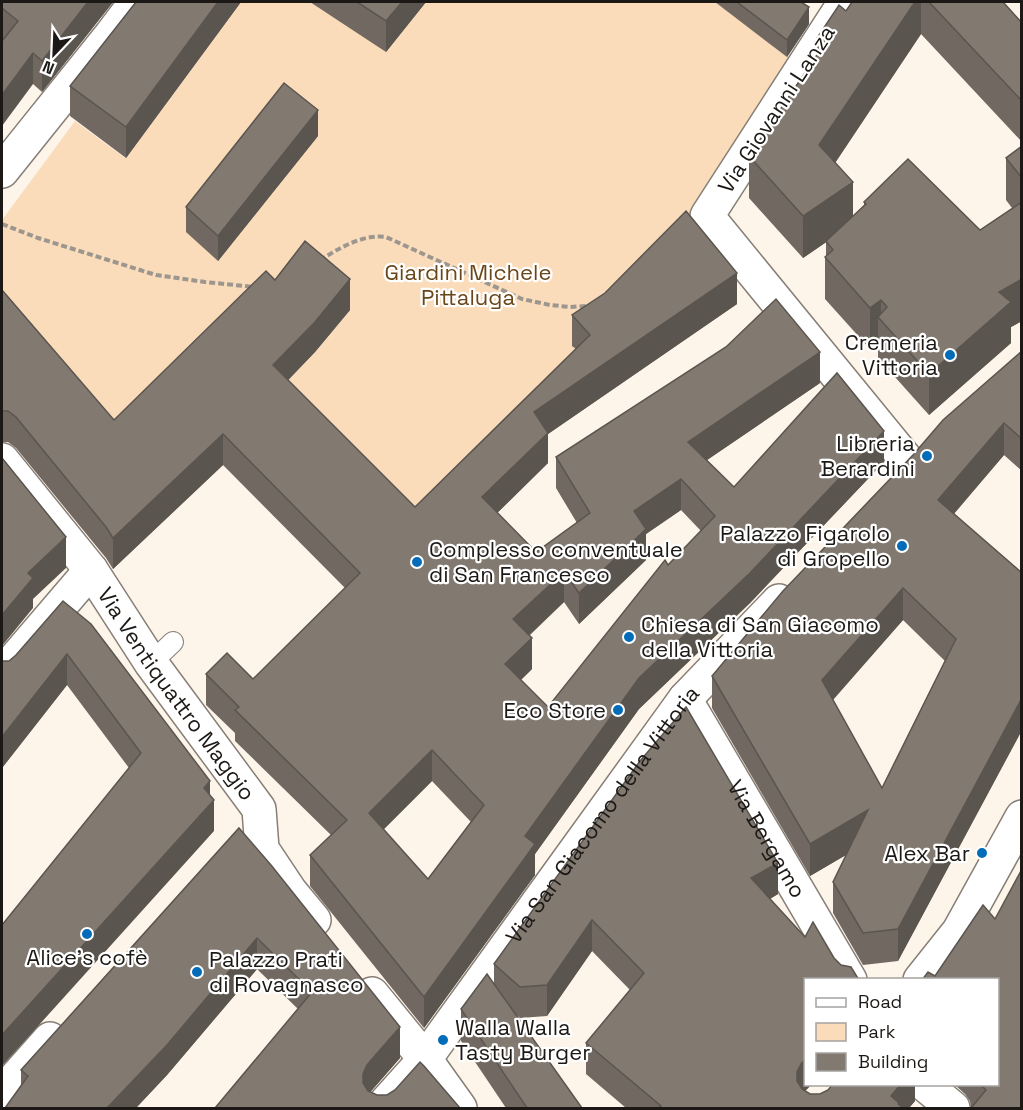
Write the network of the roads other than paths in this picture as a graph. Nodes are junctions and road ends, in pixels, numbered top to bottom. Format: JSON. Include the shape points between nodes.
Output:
{"nodes":[{"id":1,"x":136,"y":2,"type":"edge"},
{"id":2,"x":844,"y":2,"type":"edge"},
{"id":3,"x":2,"y":171,"type":"edge"},
{"id":4,"x":930,"y":439,"type":"edge"},
{"id":5,"x":2,"y":460,"type":"edge"},
{"id":6,"x":92,"y":570,"type":"junction"},
{"id":7,"x":800,"y":578,"type":"edge"},
{"id":8,"x":2,"y":674,"type":"edge"},
{"id":9,"x":685,"y":699,"type":"junction"},
{"id":10,"x":259,"y":809,"type":"junction"},
{"id":11,"x":1022,"y":817,"type":"edge"},
{"id":12,"x":234,"y":836,"type":"edge"},
{"id":13,"x":335,"y":947,"type":"edge"},
{"id":14,"x":357,"y":975,"type":"edge"},
{"id":15,"x":849,"y":978,"type":"edge"},
{"id":16,"x":922,"y":978,"type":"edge"},
{"id":17,"x":66,"y":1022,"type":"edge"},
{"id":18,"x":424,"y":1059,"type":"junction"},
{"id":19,"x":926,"y":1086,"type":"edge"},
{"id":20,"x":2,"y":1093,"type":"edge"},
{"id":21,"x":381,"y":1108,"type":"edge"},
{"id":22,"x":460,"y":1108,"type":"edge"},
{"id":23,"x":953,"y":1108,"type":"edge"}],
"edges":[{"from":1,"to":3,"type":"street"},
{"from":2,"to":4,"type":"street","name":"Via Giovanni Lanza","via":[[706,216],[900,473]]},
{"from":5,"to":6,"type":"street","name":"Via Ventiquattro Maggio"},
{"from":6,"to":8,"type":"street"},
{"from":6,"to":10,"type":"street","name":"Via Ventiquattro Maggio","via":[[162,652]]},
{"from":7,"to":9,"type":"street","name":"Via San Giacomo della Vittoria"},
{"from":9,"to":15,"type":"street","name":"Via Bergamo"},
{"from":9,"to":18,"type":"street","name":"Via San Giacomo della Vittoria"},
{"from":10,"to":12,"type":"street"},
{"from":10,"to":13,"type":"street","name":"Via Ventiquattro Maggio","via":[[262,849]]},
{"from":11,"to":16,"type":"street","via":[[959,931]]},
{"from":14,"to":18,"type":"street"},
{"from":17,"to":20,"type":"street"},
{"from":18,"to":21,"type":"street","name":"Via San Giacomo della Vittoria"},
{"from":18,"to":22,"type":"street"},
{"from":19,"to":23,"type":"street"}]}
